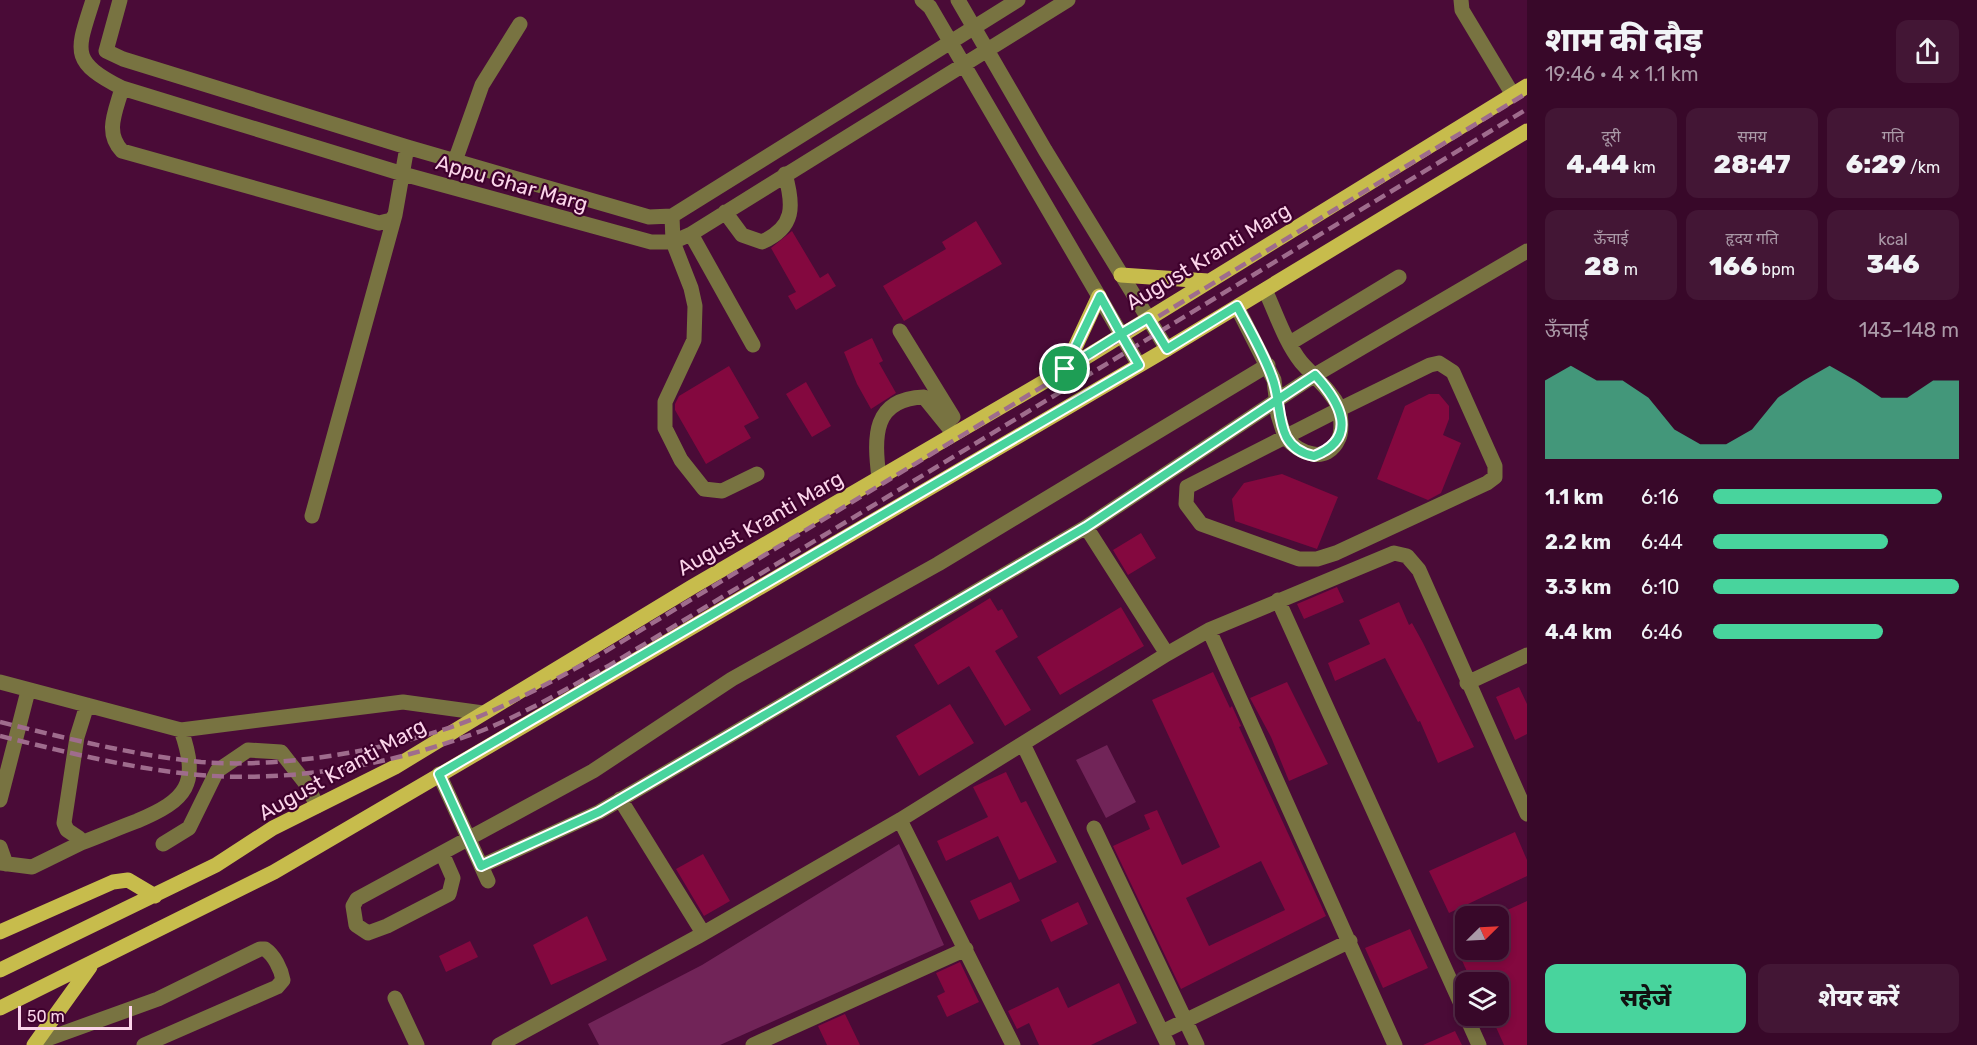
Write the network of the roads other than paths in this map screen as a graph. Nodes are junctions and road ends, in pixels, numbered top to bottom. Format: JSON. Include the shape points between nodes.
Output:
{"nodes":[{"id":1,"x":93,"y":0,"type":"edge"},
{"id":2,"x":120,"y":0,"type":"edge"},
{"id":3,"x":922,"y":0,"type":"edge"},
{"id":4,"x":958,"y":0,"type":"edge"},
{"id":5,"x":1018,"y":0,"type":"edge"},
{"id":6,"x":1068,"y":0,"type":"edge"},
{"id":7,"x":1461,"y":0,"type":"edge"},
{"id":8,"x":520,"y":24,"type":"dead end"},
{"id":9,"x":974,"y":27,"type":"junction"},
{"id":10,"x":951,"y":42,"type":"junction"},
{"id":11,"x":987,"y":50,"type":"junction"},
{"id":12,"x":106,"y":51,"type":"junction"},
{"id":13,"x":83,"y":59,"type":"junction"},
{"id":14,"x":964,"y":64,"type":"junction"},
{"id":15,"x":1527,"y":86,"type":"edge"},
{"id":16,"x":122,"y":88,"type":"junction"},
{"id":17,"x":1513,"y":94,"type":"junction"},
{"id":18,"x":1527,"y":131,"type":"edge"},
{"id":19,"x":407,"y":147,"type":"junction"},
{"id":20,"x":455,"y":161,"type":"junction"},
{"id":21,"x":403,"y":174,"type":"junction"},
{"id":22,"x":785,"y":174,"type":"junction"},
{"id":23,"x":725,"y":212,"type":"junction"},
{"id":24,"x":395,"y":215,"type":"junction"},
{"id":25,"x":672,"y":216,"type":"junction"},
{"id":26,"x":691,"y":234,"type":"junction"},
{"id":27,"x":673,"y":242,"type":"junction"},
{"id":28,"x":1527,"y":251,"type":"edge"},
{"id":29,"x":1121,"y":275,"type":"junction"},
{"id":30,"x":1399,"y":277,"type":"dead end"},
{"id":31,"x":1208,"y":281,"type":"junction"},
{"id":32,"x":1265,"y":290,"type":"junction"},
{"id":33,"x":1100,"y":296,"type":"junction"},
{"id":34,"x":1237,"y":306,"type":"junction"},
{"id":35,"x":1148,"y":318,"type":"junction"},
{"id":36,"x":900,"y":331,"type":"dead end"},
{"id":37,"x":1121,"y":334,"type":"junction"},
{"id":38,"x":1290,"y":343,"type":"junction"},
{"id":39,"x":753,"y":345,"type":"dead end"},
{"id":40,"x":1167,"y":349,"type":"junction"},
{"id":41,"x":1139,"y":365,"type":"junction"},
{"id":42,"x":1268,"y":365,"type":"junction"},
{"id":43,"x":1065,"y":369,"type":"junction"},
{"id":44,"x":1315,"y":375,"type":"junction"},
{"id":45,"x":1277,"y":399,"type":"junction"},
{"id":46,"x":1340,"y":409,"type":"junction"},
{"id":47,"x":957,"y":432,"type":"junction"},
{"id":48,"x":1285,"y":437,"type":"junction"},
{"id":49,"x":757,"y":474,"type":"dead end"},
{"id":50,"x":879,"y":478,"type":"junction"},
{"id":51,"x":312,"y":516,"type":"dead end"},
{"id":52,"x":1086,"y":527,"type":"junction"},
{"id":53,"x":1278,"y":600,"type":"junction"},
{"id":54,"x":1209,"y":630,"type":"junction"},
{"id":55,"x":1167,"y":654,"type":"junction"},
{"id":56,"x":1527,"y":655,"type":"edge"},
{"id":57,"x":0,"y":682,"type":"edge"},
{"id":58,"x":1467,"y":683,"type":"junction"},
{"id":59,"x":28,"y":691,"type":"junction"},
{"id":60,"x":87,"y":705,"type":"junction"},
{"id":61,"x":483,"y":713,"type":"junction"},
{"id":62,"x":181,"y":730,"type":"junction"},
{"id":63,"x":1023,"y":744,"type":"junction"},
{"id":64,"x":439,"y":774,"type":"junction"},
{"id":65,"x":620,"y":799,"type":"junction"},
{"id":66,"x":0,"y":800,"type":"edge"},
{"id":67,"x":176,"y":802,"type":"junction"},
{"id":68,"x":317,"y":806,"type":"junction"},
{"id":69,"x":1526,"y":812,"type":"edge"},
{"id":70,"x":900,"y":820,"type":"junction"},
{"id":71,"x":189,"y":828,"type":"junction"},
{"id":72,"x":1094,"y":828,"type":"dead end"},
{"id":73,"x":469,"y":838,"type":"junction"},
{"id":74,"x":81,"y":843,"type":"junction"},
{"id":75,"x":163,"y":844,"type":"dead end"},
{"id":76,"x":0,"y":847,"type":"edge"},
{"id":77,"x":442,"y":853,"type":"junction"},
{"id":78,"x":3,"y":864,"type":"edge"},
{"id":79,"x":481,"y":866,"type":"junction"},
{"id":80,"x":488,"y":881,"type":"dead end"},
{"id":81,"x":155,"y":896,"type":"junction"},
{"id":82,"x":0,"y":932,"type":"edge"},
{"id":83,"x":703,"y":933,"type":"junction"},
{"id":84,"x":1350,"y":941,"type":"junction"},
{"id":85,"x":966,"y":949,"type":"junction"},
{"id":86,"x":94,"y":963,"type":"junction"},
{"id":87,"x":0,"y":970,"type":"edge"},
{"id":88,"x":1455,"y":991,"type":"edge"},
{"id":89,"x":395,"y":998,"type":"dead end"},
{"id":90,"x":0,"y":1008,"type":"edge"},
{"id":91,"x":1185,"y":1019,"type":"junction"},
{"id":92,"x":1471,"y":1026,"type":"edge"},
{"id":93,"x":1165,"y":1039,"type":"edge"},
{"id":94,"x":518,"y":1041,"type":"edge"},
{"id":95,"x":35,"y":1044,"type":"edge"},
{"id":96,"x":144,"y":1045,"type":"edge"},
{"id":97,"x":417,"y":1045,"type":"edge"},
{"id":98,"x":499,"y":1045,"type":"edge"},
{"id":99,"x":753,"y":1045,"type":"edge"},
{"id":100,"x":1013,"y":1045,"type":"edge"},
{"id":101,"x":1197,"y":1045,"type":"edge"},
{"id":102,"x":1395,"y":1045,"type":"edge"},
{"id":103,"x":1479,"y":1045,"type":"edge"}],
"edges":[{"from":1,"to":13,"type":"street","via":[[80,40]]},
{"from":2,"to":12,"type":"street"},
{"from":3,"to":10,"type":"street"},
{"from":4,"to":9,"type":"street"},
{"from":5,"to":9,"type":"street"},
{"from":6,"to":11,"type":"street","name":"Appu Ghar Marg"},
{"from":7,"to":17,"type":"street","via":[[1462,10]]},
{"from":8,"to":20,"type":"street","via":[[482,85]]},
{"from":9,"to":10,"type":"street"},
{"from":9,"to":11,"type":"street"},
{"from":10,"to":14,"type":"street"},
{"from":10,"to":25,"type":"street"},
{"from":11,"to":14,"type":"street","name":"Appu Ghar Marg"},
{"from":11,"to":29,"type":"street"},
{"from":12,"to":13,"type":"street"},
{"from":12,"to":19,"type":"street","name":"Appu Ghar Marg"},
{"from":13,"to":16,"type":"street","name":"Appu Ghar Marg","via":[[103,78]]},
{"from":14,"to":22,"type":"street","name":"Appu Ghar Marg"},
{"from":14,"to":33,"type":"street"},
{"from":15,"to":17,"type":"main road","name":"August Kranti Marg"},
{"from":16,"to":21,"type":"street","name":"Appu Ghar Marg"},
{"from":16,"to":24,"type":"street","via":[[111,131],[113,141],[122,151],[379,223],[392,220]]},
{"from":17,"to":31,"type":"main road","name":"August Kranti Marg"},
{"from":18,"to":32,"type":"main road"},
{"from":19,"to":20,"type":"street","name":"Appu Ghar Marg"},
{"from":19,"to":21,"type":"street"},
{"from":20,"to":25,"type":"street","name":"Appu Ghar Marg","via":[[638,215]]},
{"from":21,"to":24,"type":"street"},
{"from":21,"to":27,"type":"street","name":"Appu Ghar Marg","via":[[636,240]]},
{"from":22,"to":23,"type":"street","name":"Appu Ghar Marg"},
{"from":22,"to":23,"type":"street","via":[[792,199],[788,219],[777,235],[762,242],[742,235]]},
{"from":23,"to":26,"type":"street","name":"Appu Ghar Marg"},
{"from":24,"to":51,"type":"street"},
{"from":25,"to":27,"type":"street"},
{"from":26,"to":27,"type":"street","name":"Appu Ghar Marg"},
{"from":26,"to":39,"type":"street"},
{"from":27,"to":49,"type":"street","via":[[693,297],[693,340],[666,402],[665,428],[681,460],[704,489],[722,491]]},
{"from":28,"to":44,"type":"street"},
{"from":29,"to":31,"type":"main road"},
{"from":29,"to":35,"type":"street"},
{"from":30,"to":38,"type":"street"},
{"from":31,"to":35,"type":"main road","name":"August Kranti Marg"},
{"from":32,"to":34,"type":"main road"},
{"from":32,"to":38,"type":"street"},
{"from":33,"to":37,"type":"street"},
{"from":33,"to":43,"type":"main road"},
{"from":34,"to":40,"type":"main road"},
{"from":34,"to":42,"type":"street"},
{"from":35,"to":37,"type":"main road","name":"August Kranti Marg"},
{"from":35,"to":40,"type":"street"},
{"from":36,"to":47,"type":"street"},
{"from":37,"to":41,"type":"street"},
{"from":37,"to":43,"type":"main road","name":"August Kranti Marg"},
{"from":38,"to":44,"type":"street"},
{"from":40,"to":41,"type":"main road"},
{"from":41,"to":64,"type":"main road"},
{"from":42,"to":45,"type":"street"},
{"from":42,"to":73,"type":"street","via":[[968,547],[732,679],[593,771]]},
{"from":43,"to":47,"type":"main road","name":"August Kranti Marg"},
{"from":44,"to":45,"type":"street"},
{"from":44,"to":46,"type":"street"},
{"from":45,"to":48,"type":"street"},
{"from":45,"to":52,"type":"street"},
{"from":46,"to":48,"type":"street"},
{"from":46,"to":48,"type":"street","via":[[1339,438],[1324,452],[1305,454]]},
{"from":46,"to":48,"type":"street","via":[[1439,363],[1453,372],[1496,466],[1496,477],[1317,559],[1299,559],[1201,524],[1193,517],[1185,491],[1190,483]]},
{"from":47,"to":50,"type":"main road","name":"August Kranti Marg"},
{"from":47,"to":50,"type":"street","via":[[924,397],[897,403],[884,413],[877,428]]},
{"from":50,"to":61,"type":"main road","name":"August Kranti Marg"},
{"from":52,"to":55,"type":"street"},
{"from":52,"to":65,"type":"street"},
{"from":53,"to":54,"type":"street"},
{"from":53,"to":58,"type":"street","via":[[1394,553],[1407,556],[1419,570]]},
{"from":53,"to":88,"type":"street"},
{"from":54,"to":55,"type":"street"},
{"from":54,"to":84,"type":"street"},
{"from":55,"to":63,"type":"street"},
{"from":56,"to":58,"type":"street"},
{"from":57,"to":59,"type":"street"},
{"from":58,"to":69,"type":"street"},
{"from":59,"to":60,"type":"street"},
{"from":59,"to":66,"type":"street"},
{"from":60,"to":62,"type":"street"},
{"from":60,"to":74,"type":"street","via":[[77,737],[64,823]]},
{"from":61,"to":62,"type":"street","via":[[403,702]]},
{"from":61,"to":68,"type":"main road","name":"August Kranti Marg","via":[[395,766]]},
{"from":62,"to":67,"type":"street","via":[[188,748],[189,773],[186,788]]},
{"from":63,"to":70,"type":"street"},
{"from":63,"to":93,"type":"street"},
{"from":64,"to":73,"type":"street"},
{"from":64,"to":86,"type":"main road","via":[[274,872]]},
{"from":65,"to":79,"type":"street"},
{"from":65,"to":83,"type":"street"},
{"from":67,"to":71,"type":"street"},
{"from":67,"to":74,"type":"street"},
{"from":68,"to":71,"type":"street","via":[[307,785],[281,752],[248,750],[217,771]]},
{"from":68,"to":81,"type":"main road","name":"August Kranti Marg"},
{"from":70,"to":83,"type":"street"},
{"from":70,"to":85,"type":"street"},
{"from":71,"to":75,"type":"street"},
{"from":72,"to":91,"type":"street"},
{"from":73,"to":77,"type":"street"},
{"from":73,"to":79,"type":"street"},
{"from":74,"to":78,"type":"street","via":[[42,864],[23,868]]},
{"from":76,"to":78,"type":"street"},
{"from":77,"to":77,"type":"street","via":[[357,899],[353,906],[356,925],[368,933],[449,894],[453,878]]},
{"from":79,"to":80,"type":"street"},
{"from":81,"to":82,"type":"main road","via":[[128,880],[112,882]]},
{"from":81,"to":87,"type":"main road","name":"August Kranti Marg"},
{"from":83,"to":94,"type":"street"},
{"from":84,"to":91,"type":"street"},
{"from":84,"to":102,"type":"street"},
{"from":85,"to":99,"type":"street"},
{"from":85,"to":100,"type":"street"},
{"from":86,"to":90,"type":"main road"},
{"from":86,"to":95,"type":"main road"},
{"from":89,"to":97,"type":"street"},
{"from":91,"to":93,"type":"street"},
{"from":91,"to":101,"type":"street"},
{"from":92,"to":103,"type":"street"},
{"from":94,"to":98,"type":"street"},
{"from":95,"to":96,"type":"street","via":[[158,999],[260,949],[273,956],[283,980],[277,987]]}]}
